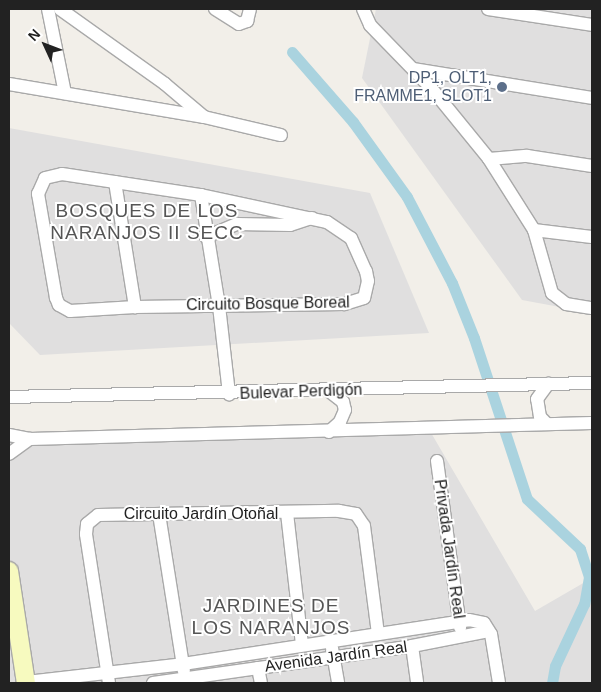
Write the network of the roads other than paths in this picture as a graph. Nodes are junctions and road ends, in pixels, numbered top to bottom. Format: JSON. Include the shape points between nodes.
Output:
{"nodes":[{"id":1,"x":48,"y":9,"type":"edge"},
{"id":2,"x":60,"y":9,"type":"edge"},
{"id":3,"x":215,"y":9,"type":"edge"},
{"id":4,"x":250,"y":9,"type":"edge"},
{"id":5,"x":363,"y":9,"type":"edge"},
{"id":6,"x":488,"y":9,"type":"edge"},
{"id":7,"x":592,"y":25,"type":"edge"},
{"id":8,"x":413,"y":69,"type":"junction"},
{"id":9,"x":9,"y":84,"type":"edge"},
{"id":10,"x":65,"y":93,"type":"junction"},
{"id":11,"x":592,"y":98,"type":"edge"},
{"id":12,"x":204,"y":117,"type":"junction"},
{"id":13,"x":281,"y":135,"type":"dead end"},
{"id":14,"x":489,"y":159,"type":"junction"},
{"id":15,"x":592,"y":166,"type":"edge"},
{"id":16,"x":115,"y":182,"type":"junction"},
{"id":17,"x":200,"y":195,"type":"junction"},
{"id":18,"x":312,"y":218,"type":"junction"},
{"id":19,"x":534,"y":230,"type":"junction"},
{"id":20,"x":206,"y":237,"type":"junction"},
{"id":21,"x":592,"y":237,"type":"edge"},
{"id":22,"x":135,"y":306,"type":"junction"},
{"id":23,"x":219,"y":306,"type":"junction"},
{"id":24,"x":592,"y":308,"type":"edge"},
{"id":25,"x":592,"y":383,"type":"edge"},
{"id":26,"x":548,"y":384,"type":"junction"},
{"id":27,"x":329,"y":391,"type":"junction"},
{"id":28,"x":228,"y":394,"type":"junction"},
{"id":29,"x":9,"y":397,"type":"edge"},
{"id":30,"x":546,"y":423,"type":"junction"},
{"id":31,"x":592,"y":423,"type":"edge"},
{"id":32,"x":329,"y":432,"type":"junction"},
{"id":33,"x":9,"y":435,"type":"edge"},
{"id":34,"x":30,"y":439,"type":"junction"},
{"id":35,"x":9,"y":454,"type":"edge"},
{"id":36,"x":437,"y":461,"type":"dead end"},
{"id":37,"x":287,"y":513,"type":"junction"},
{"id":38,"x":159,"y":514,"type":"junction"},
{"id":39,"x":9,"y":571,"type":"edge"},
{"id":40,"x":459,"y":620,"type":"junction"},
{"id":41,"x":487,"y":627,"type":"junction"},
{"id":42,"x":378,"y":634,"type":"junction"},
{"id":43,"x":461,"y":637,"type":"junction"},
{"id":44,"x":331,"y":641,"type":"junction"},
{"id":45,"x":302,"y":644,"type":"junction"},
{"id":46,"x":412,"y":646,"type":"junction"},
{"id":47,"x":333,"y":656,"type":"junction"},
{"id":48,"x":183,"y":664,"type":"junction"},
{"id":49,"x":258,"y":668,"type":"junction"},
{"id":50,"x":108,"y":678,"type":"edge"},
{"id":51,"x":185,"y":681,"type":"edge"},
{"id":52,"x":26,"y":683,"type":"edge"},
{"id":53,"x":153,"y":683,"type":"edge"},
{"id":54,"x":261,"y":683,"type":"edge"},
{"id":55,"x":338,"y":683,"type":"edge"},
{"id":56,"x":417,"y":683,"type":"edge"},
{"id":57,"x":499,"y":683,"type":"edge"}],
"edges":[{"from":1,"to":10,"type":"street"},
{"from":2,"to":12,"type":"street","via":[[165,84]]},
{"from":3,"to":4,"type":"street","via":[[239,24],[247,21]]},
{"from":5,"to":8,"type":"street","via":[[363,16],[378,35]]},
{"from":6,"to":7,"type":"street"},
{"from":8,"to":11,"type":"street"},
{"from":8,"to":14,"type":"street"},
{"from":9,"to":10,"type":"street"},
{"from":10,"to":12,"type":"street"},
{"from":12,"to":13,"type":"street"},
{"from":14,"to":15,"type":"street","via":[[527,156]]},
{"from":14,"to":19,"type":"street"},
{"from":16,"to":17,"type":"street","name":"Circuito Bosque Boreal"},
{"from":16,"to":22,"type":"street"},
{"from":16,"to":22,"type":"street","name":"Circuito Bosque Boreal","via":[[54,174],[41,183],[38,194],[52,283],[59,305],[70,311]]},
{"from":17,"to":18,"type":"street","name":"Circuito Bosque Boreal"},
{"from":17,"to":20,"type":"street"},
{"from":18,"to":20,"type":"street","via":[[290,226],[236,224]]},
{"from":18,"to":23,"type":"street","name":"Circuito Bosque Boreal","via":[[335,226],[350,238],[366,271],[368,281],[364,298],[354,303]]},
{"from":19,"to":21,"type":"street"},
{"from":19,"to":24,"type":"street","via":[[552,293],[566,304]]},
{"from":20,"to":23,"type":"street"},
{"from":22,"to":23,"type":"street","name":"Circuito Bosque Boreal"},
{"from":23,"to":28,"type":"street"},
{"from":25,"to":26,"type":"street","name":"Bulevar Perdigón"},
{"from":26,"to":27,"type":"street","name":"Bulevar Perdigón"},
{"from":26,"to":30,"type":"street","via":[[537,400],[540,417]]},
{"from":27,"to":28,"type":"street","name":"Bulevar Perdigón"},
{"from":27,"to":32,"type":"street","via":[[343,402],[345,410],[340,422]]},
{"from":28,"to":29,"type":"street","name":"Bulevar Perdigón"},
{"from":30,"to":31,"type":"street"},
{"from":30,"to":32,"type":"street"},
{"from":32,"to":34,"type":"street"},
{"from":33,"to":34,"type":"street"},
{"from":34,"to":35,"type":"street"},
{"from":36,"to":40,"type":"street","name":"Privada Jardín Real"},
{"from":37,"to":38,"type":"street","name":"Circuito Jardín Otoñal"},
{"from":37,"to":42,"type":"street","name":"Circuito Jardín Otoñal","via":[[349,511],[361,518]]},
{"from":37,"to":45,"type":"street"},
{"from":38,"to":48,"type":"street"},
{"from":38,"to":50,"type":"street","name":"Circuito Jardín Otoñal","via":[[106,514],[92,518],[87,524]]},
{"from":39,"to":52,"type":"street"},
{"from":40,"to":41,"type":"street","name":"Avenida Jardín Real"},
{"from":40,"to":42,"type":"street","name":"Avenida Jardín Real"},
{"from":40,"to":43,"type":"street","name":"Privada Jardín Real"},
{"from":41,"to":43,"type":"street","name":"Avenida Jardín Real"},
{"from":41,"to":57,"type":"street"},
{"from":42,"to":44,"type":"street","name":"Avenida Jardín Real"},
{"from":43,"to":46,"type":"street","name":"Avenida Jardín Real"},
{"from":44,"to":45,"type":"street","name":"Avenida Jardín Real"},
{"from":44,"to":47,"type":"street"},
{"from":45,"to":48,"type":"street","name":"Avenida Jardín Real"},
{"from":46,"to":47,"type":"street","name":"Avenida Jardín Real"},
{"from":46,"to":56,"type":"street"},
{"from":47,"to":49,"type":"street","name":"Avenida Jardín Real"},
{"from":47,"to":55,"type":"street"},
{"from":48,"to":50,"type":"street","name":"Avenida Jardín Real"},
{"from":48,"to":51,"type":"street"},
{"from":49,"to":51,"type":"street","name":"Avenida Jardín Real"},
{"from":49,"to":54,"type":"street"},
{"from":50,"to":52,"type":"street","name":"Avenida Jardín Real"},
{"from":51,"to":53,"type":"street","name":"Avenida Jardín Real"}]}
